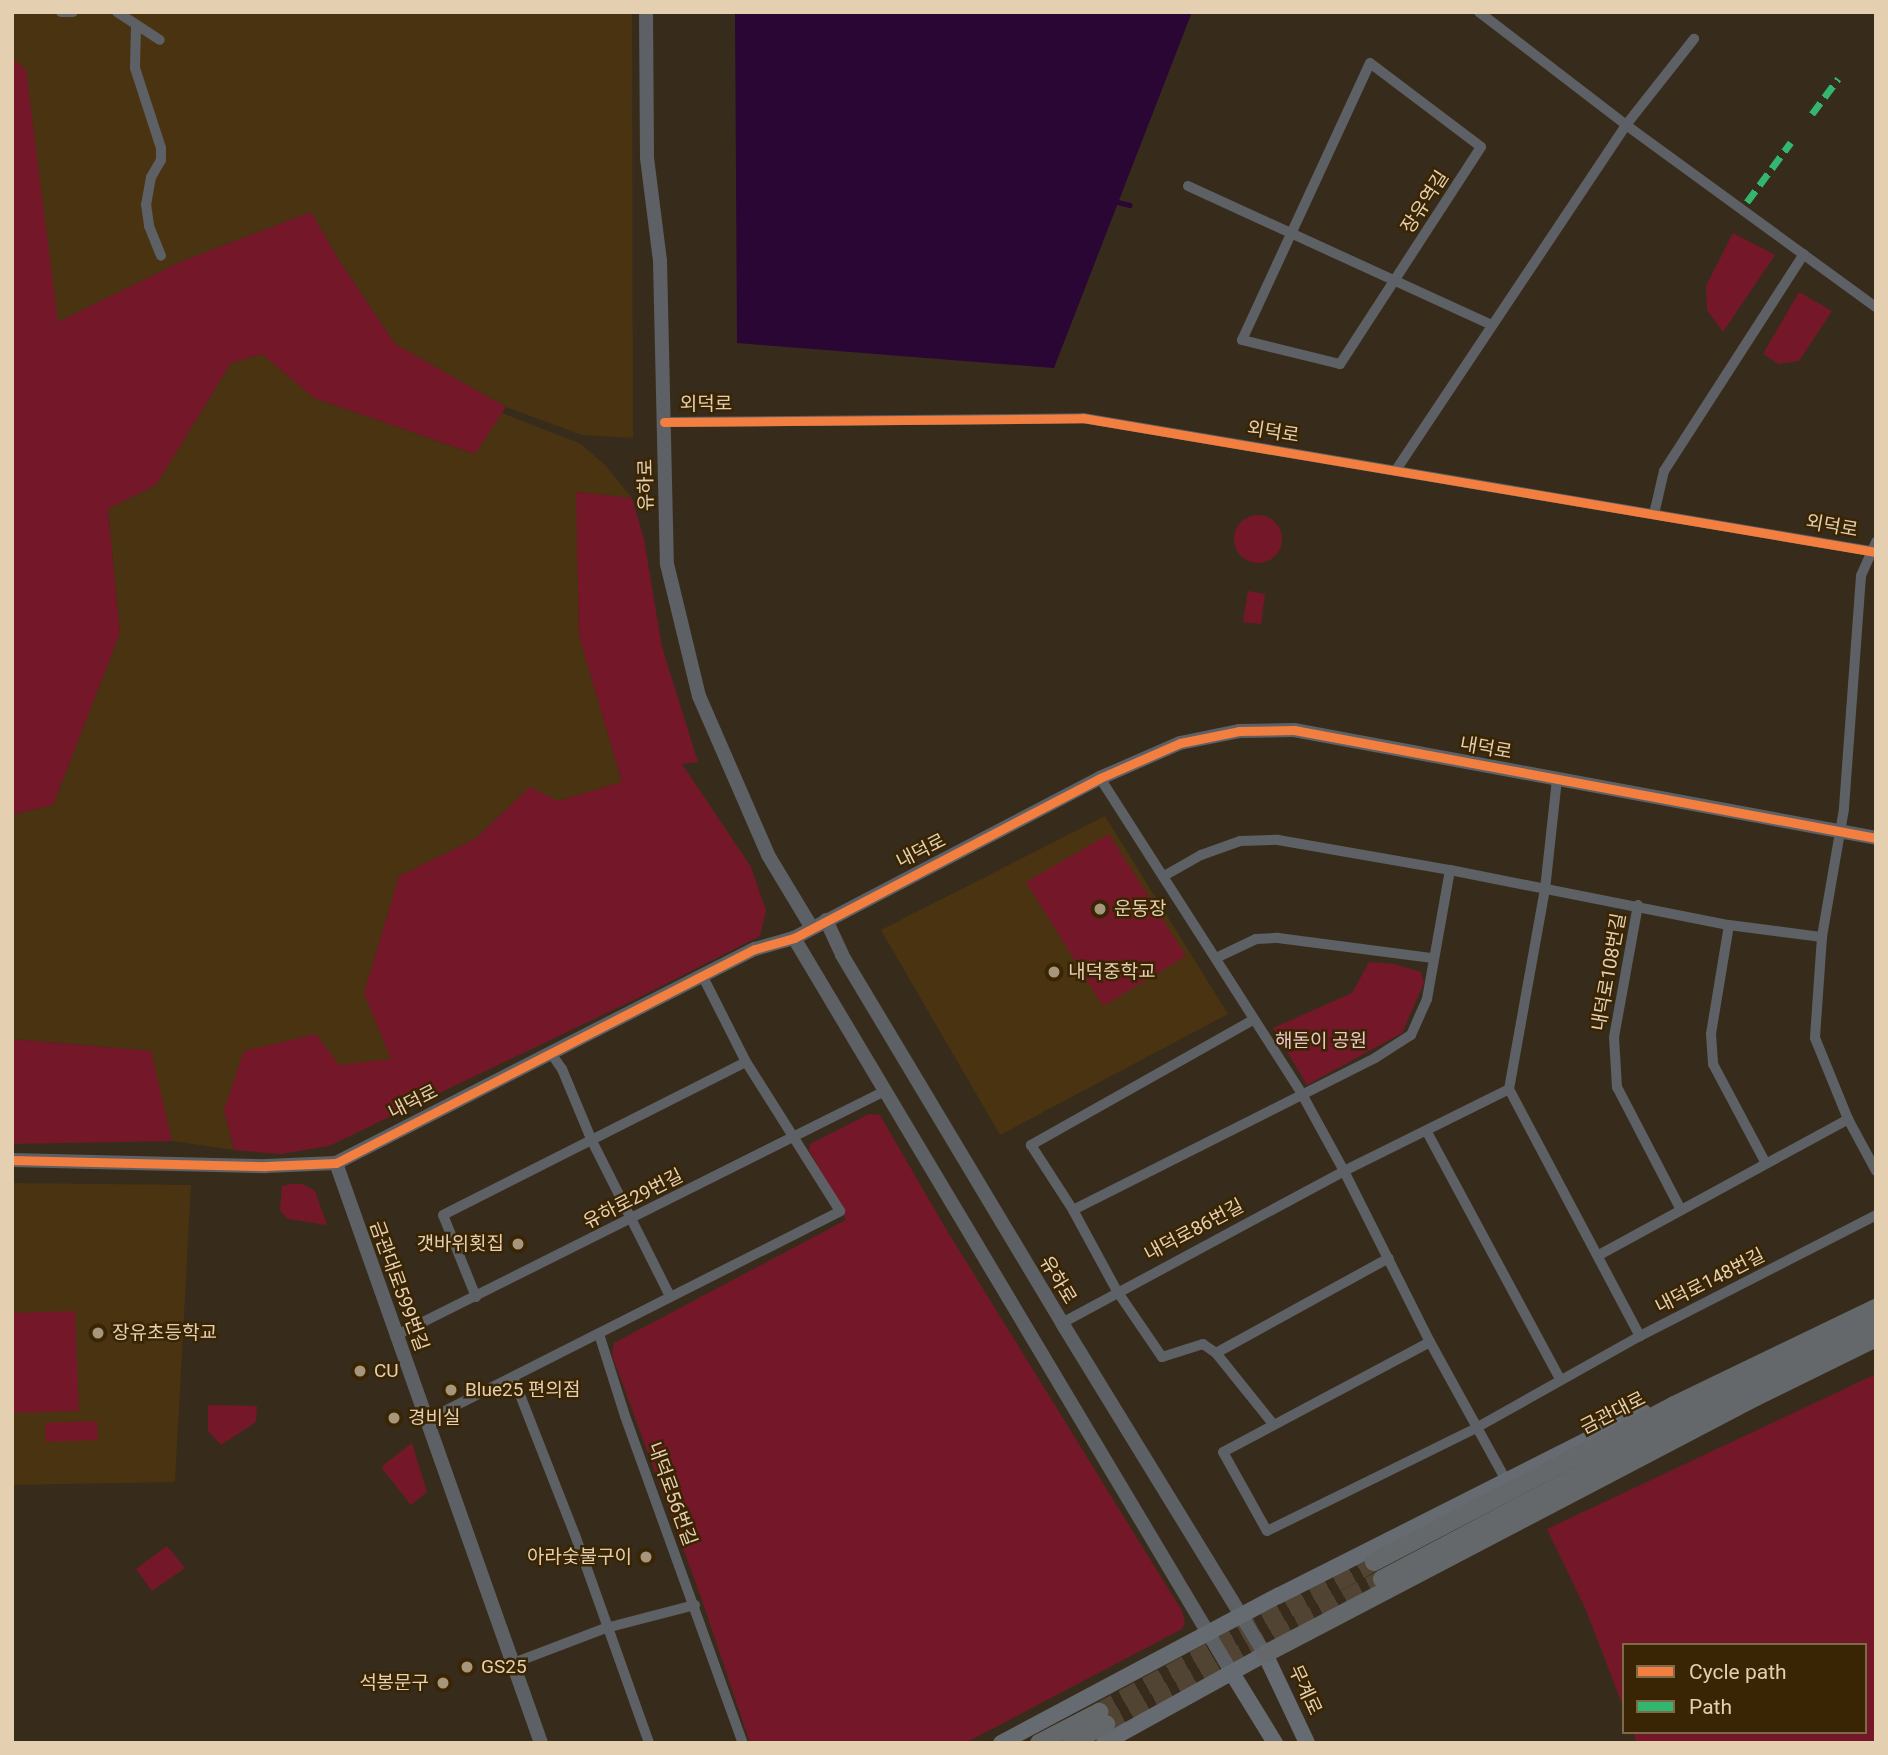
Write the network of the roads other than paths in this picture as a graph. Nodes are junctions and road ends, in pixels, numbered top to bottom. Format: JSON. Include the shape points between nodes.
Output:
{"nodes":[{"id":1,"x":61,"y":12,"type":"edge"},
{"id":2,"x":73,"y":12,"type":"edge"},
{"id":3,"x":117,"y":12,"type":"edge"},
{"id":4,"x":646,"y":12,"type":"edge"},
{"id":5,"x":1479,"y":12,"type":"edge"},
{"id":6,"x":136,"y":26,"type":"junction"},
{"id":7,"x":1694,"y":39,"type":"dead end"},
{"id":8,"x":160,"y":40,"type":"dead end"},
{"id":9,"x":1626,"y":125,"type":"junction"},
{"id":10,"x":1188,"y":186,"type":"dead end"},
{"id":11,"x":1292,"y":232,"type":"junction"},
{"id":12,"x":1804,"y":254,"type":"junction"},
{"id":13,"x":161,"y":256,"type":"dead end"},
{"id":14,"x":1395,"y":281,"type":"junction"},
{"id":15,"x":1876,"y":307,"type":"edge"},
{"id":16,"x":1492,"y":325,"type":"junction"},
{"id":17,"x":664,"y":422,"type":"junction"},
{"id":18,"x":1395,"y":470,"type":"junction"},
{"id":19,"x":1654,"y":514,"type":"junction"},
{"id":20,"x":1874,"y":548,"type":"edge"},
{"id":21,"x":1100,"y":778,"type":"junction"},
{"id":22,"x":1557,"y":779,"type":"junction"},
{"id":23,"x":1840,"y":831,"type":"junction"},
{"id":24,"x":1876,"y":838,"type":"edge"},
{"id":25,"x":1450,"y":870,"type":"junction"},
{"id":26,"x":1164,"y":876,"type":"junction"},
{"id":27,"x":1545,"y":890,"type":"junction"},
{"id":28,"x":1638,"y":905,"type":"junction"},
{"id":29,"x":826,"y":920,"type":"junction"},
{"id":30,"x":1729,"y":925,"type":"junction"},
{"id":31,"x":812,"y":928,"type":"junction"},
{"id":32,"x":1822,"y":937,"type":"junction"},
{"id":33,"x":794,"y":938,"type":"junction"},
{"id":34,"x":1216,"y":958,"type":"junction"},
{"id":35,"x":1433,"y":958,"type":"junction"},
{"id":36,"x":702,"y":975,"type":"junction"},
{"id":37,"x":1253,"y":1020,"type":"junction"},
{"id":38,"x":550,"y":1052,"type":"junction"},
{"id":39,"x":746,"y":1062,"type":"junction"},
{"id":40,"x":1509,"y":1089,"type":"junction"},
{"id":41,"x":885,"y":1091,"type":"junction"},
{"id":42,"x":1303,"y":1096,"type":"junction"},
{"id":43,"x":1848,"y":1119,"type":"junction"},
{"id":44,"x":1427,"y":1132,"type":"junction"},
{"id":45,"x":794,"y":1137,"type":"junction"},
{"id":46,"x":592,"y":1141,"type":"junction"},
{"id":47,"x":12,"y":1160,"type":"edge"},
{"id":48,"x":1765,"y":1162,"type":"junction"},
{"id":49,"x":336,"y":1163,"type":"junction"},
{"id":50,"x":1344,"y":1171,"type":"junction"},
{"id":51,"x":1876,"y":1171,"type":"edge"},
{"id":52,"x":1680,"y":1208,"type":"junction"},
{"id":53,"x":1073,"y":1210,"type":"junction"},
{"id":54,"x":1876,"y":1215,"type":"edge"},
{"id":55,"x":632,"y":1219,"type":"junction"},
{"id":56,"x":1599,"y":1255,"type":"junction"},
{"id":57,"x":1389,"y":1258,"type":"junction"},
{"id":58,"x":1117,"y":1291,"type":"junction"},
{"id":59,"x":670,"y":1296,"type":"junction"},
{"id":60,"x":476,"y":1297,"type":"junction"},
{"id":61,"x":1876,"y":1308,"type":"edge"},
{"id":62,"x":1876,"y":1322,"type":"edge"},
{"id":63,"x":1062,"y":1323,"type":"junction"},
{"id":64,"x":598,"y":1334,"type":"junction"},
{"id":65,"x":395,"y":1336,"type":"junction"},
{"id":66,"x":1640,"y":1336,"type":"junction"},
{"id":67,"x":1876,"y":1338,"type":"edge"},
{"id":68,"x":1430,"y":1342,"type":"junction"},
{"id":69,"x":1216,"y":1353,"type":"junction"},
{"id":70,"x":1759,"y":1365,"type":"junction"},
{"id":71,"x":513,"y":1377,"type":"junction"},
{"id":72,"x":1560,"y":1380,"type":"junction"},
{"id":73,"x":427,"y":1420,"type":"junction"},
{"id":74,"x":1273,"y":1424,"type":"junction"},
{"id":75,"x":1476,"y":1428,"type":"junction"},
{"id":76,"x":1506,"y":1480,"type":"junction"},
{"id":77,"x":695,"y":1605,"type":"junction"},
{"id":78,"x":1242,"y":1615,"type":"junction"},
{"id":79,"x":606,"y":1628,"type":"junction"},
{"id":80,"x":1210,"y":1632,"type":"junction"},
{"id":81,"x":1265,"y":1654,"type":"junction"},
{"id":82,"x":510,"y":1664,"type":"junction"},
{"id":83,"x":1232,"y":1673,"type":"junction"},
{"id":84,"x":541,"y":1743,"type":"edge"},
{"id":85,"x":649,"y":1743,"type":"edge"},
{"id":86,"x":743,"y":1743,"type":"edge"},
{"id":87,"x":1001,"y":1743,"type":"edge"},
{"id":88,"x":1039,"y":1743,"type":"edge"},
{"id":89,"x":1072,"y":1743,"type":"edge"},
{"id":90,"x":1104,"y":1743,"type":"edge"},
{"id":91,"x":1275,"y":1743,"type":"edge"},
{"id":92,"x":1307,"y":1743,"type":"edge"}],
"edges":[{"from":1,"to":2,"type":"street"},
{"from":3,"to":6,"type":"street"},
{"from":4,"to":17,"type":"street","name":"유하로","via":[[647,158],[660,261]]},
{"from":5,"to":9,"type":"street"},
{"from":6,"to":8,"type":"street"},
{"from":6,"to":13,"type":"street","via":[[135,68],[161,148],[146,204]]},
{"from":7,"to":9,"type":"street"},
{"from":9,"to":12,"type":"street"},
{"from":9,"to":16,"type":"street"},
{"from":10,"to":11,"type":"street"},
{"from":11,"to":14,"type":"street"},
{"from":11,"to":14,"type":"street","name":"장유역길","via":[[1242,340],[1340,364]]},
{"from":11,"to":14,"type":"street","name":"장유역길","via":[[1370,63],[1481,148]]},
{"from":12,"to":15,"type":"street"},
{"from":12,"to":19,"type":"street","via":[[1664,471]]},
{"from":14,"to":16,"type":"street"},
{"from":16,"to":18,"type":"street"},
{"from":17,"to":18,"type":"street","name":"외덕로","via":[[1083,418]]},
{"from":17,"to":31,"type":"street","name":"유하로","via":[[667,564],[699,696],[768,855]]},
{"from":18,"to":19,"type":"street","name":"외덕로"},
{"from":19,"to":20,"type":"street","name":"외덕로"},
{"from":20,"to":23,"type":"street","name":"외덕로","via":[[1861,576]]},
{"from":21,"to":22,"type":"street","name":"내덕로","via":[[1180,743],[1239,731],[1294,730]]},
{"from":21,"to":26,"type":"street"},
{"from":21,"to":29,"type":"street","name":"내덕로"},
{"from":22,"to":23,"type":"street","name":"내덕로"},
{"from":22,"to":27,"type":"street"},
{"from":23,"to":24,"type":"street","name":"내덕로"},
{"from":23,"to":32,"type":"street","name":"외덕로"},
{"from":25,"to":26,"type":"street","via":[[1278,841],[1240,841],[1201,855]]},
{"from":25,"to":27,"type":"street"},
{"from":25,"to":35,"type":"street"},
{"from":26,"to":34,"type":"street"},
{"from":27,"to":28,"type":"street","name":"내덕로108번길"},
{"from":27,"to":40,"type":"street"},
{"from":28,"to":30,"type":"street"},
{"from":28,"to":52,"type":"street","name":"내덕로108번길","via":[[1614,1037],[1617,1087]]},
{"from":29,"to":31,"type":"street","name":"내덕로"},
{"from":29,"to":63,"type":"street","name":"유하로"},
{"from":30,"to":32,"type":"street"},
{"from":30,"to":48,"type":"street","via":[[1711,1034],[1713,1064]]},
{"from":31,"to":33,"type":"street","name":"내덕로"},
{"from":32,"to":43,"type":"street","name":"외덕로","via":[[1815,1038]]},
{"from":33,"to":36,"type":"street","name":"내덕로","via":[[755,949]]},
{"from":33,"to":41,"type":"street"},
{"from":34,"to":35,"type":"street","via":[[1256,939],[1278,939]]},
{"from":34,"to":37,"type":"street"},
{"from":35,"to":42,"type":"street","via":[[1427,999],[1411,1035]]},
{"from":36,"to":38,"type":"street","name":"내덕로"},
{"from":36,"to":39,"type":"street"},
{"from":37,"to":42,"type":"street"},
{"from":37,"to":53,"type":"street","via":[[1031,1146]]},
{"from":38,"to":46,"type":"street","via":[[562,1069]]},
{"from":38,"to":49,"type":"street","name":"내덕로"},
{"from":39,"to":45,"type":"street"},
{"from":39,"to":46,"type":"street"},
{"from":40,"to":44,"type":"street","name":"내덕로86번길"},
{"from":40,"to":56,"type":"street"},
{"from":41,"to":45,"type":"street","name":"유하로29번길"},
{"from":41,"to":80,"type":"street"},
{"from":42,"to":50,"type":"street"},
{"from":42,"to":53,"type":"street"},
{"from":43,"to":48,"type":"street"},
{"from":43,"to":51,"type":"street","name":"외덕로"},
{"from":44,"to":50,"type":"street","name":"내덕로86번길"},
{"from":44,"to":72,"type":"street"},
{"from":45,"to":55,"type":"street","name":"유하로29번길"},
{"from":45,"to":59,"type":"street","via":[[840,1211]]},
{"from":46,"to":55,"type":"street"},
{"from":46,"to":60,"type":"street","via":[[443,1215]]},
{"from":47,"to":49,"type":"street","name":"내덕로","via":[[266,1166]]},
{"from":48,"to":52,"type":"street"},
{"from":49,"to":65,"type":"street","name":"금관대로599번길"},
{"from":50,"to":57,"type":"street"},
{"from":50,"to":58,"type":"street","name":"내덕로86번길"},
{"from":52,"to":56,"type":"street"},
{"from":53,"to":58,"type":"street"},
{"from":54,"to":66,"type":"street","name":"내덕로148번길"},
{"from":55,"to":59,"type":"street"},
{"from":55,"to":60,"type":"street","name":"유하로29번길"},
{"from":56,"to":66,"type":"street"},
{"from":57,"to":68,"type":"street"},
{"from":57,"to":69,"type":"street"},
{"from":58,"to":63,"type":"street","name":"내덕로86번길"},
{"from":58,"to":69,"type":"street","via":[[1162,1357],[1203,1345]]},
{"from":59,"to":64,"type":"street"},
{"from":60,"to":65,"type":"street","name":"유하로29번길"},
{"from":61,"to":70,"type":"main road","name":"금관대로"},
{"from":62,"to":70,"type":"main road","name":"금관대로","via":[[1378,1571],[1674,1405]]},
{"from":63,"to":78,"type":"street","name":"유하로"},
{"from":64,"to":71,"type":"street"},
{"from":64,"to":77,"type":"street","name":"내덕로56번길"},
{"from":65,"to":73,"type":"street","name":"금관대로599번길"},
{"from":66,"to":72,"type":"street","name":"내덕로148번길"},
{"from":67,"to":81,"type":"main road"},
{"from":68,"to":74,"type":"street"},
{"from":68,"to":75,"type":"street"},
{"from":69,"to":74,"type":"street"},
{"from":70,"to":76,"type":"main road","via":[[1666,1400]]},
{"from":71,"to":73,"type":"street"},
{"from":71,"to":79,"type":"street"},
{"from":72,"to":75,"type":"street","name":"내덕로148번길"},
{"from":73,"to":82,"type":"street","name":"금관대로599번길"},
{"from":74,"to":75,"type":"street","name":"내덕로148번길","via":[[1223,1452],[1267,1531]]},
{"from":75,"to":76,"type":"street"},
{"from":76,"to":78,"type":"main road"},
{"from":77,"to":79,"type":"street"},
{"from":77,"to":86,"type":"street","name":"내덕로56번길"},
{"from":78,"to":80,"type":"main road"},
{"from":78,"to":81,"type":"street","name":"유하로"},
{"from":79,"to":82,"type":"street"},
{"from":79,"to":85,"type":"street"},
{"from":80,"to":83,"type":"street"},
{"from":80,"to":87,"type":"main road"},
{"from":81,"to":83,"type":"main road"},
{"from":81,"to":92,"type":"main road","name":"무계로"},
{"from":82,"to":84,"type":"street","name":"금관대로599번길"},
{"from":83,"to":90,"type":"main road"},
{"from":83,"to":91,"type":"main road"},
{"from":88,"to":89,"type":"main road","via":[[1102,1718]]}]}
